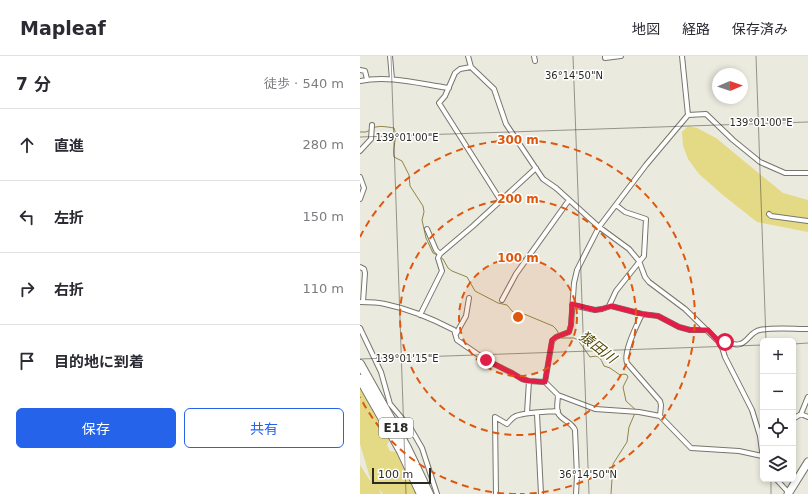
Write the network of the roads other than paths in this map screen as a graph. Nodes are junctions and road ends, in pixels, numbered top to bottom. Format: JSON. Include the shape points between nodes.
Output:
{"nodes":[{"id":1,"x":390,"y":56,"type":"edge"},
{"id":2,"x":468,"y":56,"type":"edge"},
{"id":3,"x":534,"y":56,"type":"edge"},
{"id":4,"x":605,"y":56,"type":"edge"},
{"id":5,"x":622,"y":56,"type":"edge"},
{"id":6,"x":682,"y":56,"type":"edge"},
{"id":7,"x":535,"y":62,"type":"dead end"},
{"id":8,"x":471,"y":67,"type":"junction"},
{"id":9,"x":360,"y":70,"type":"edge"},
{"id":10,"x":367,"y":79,"type":"junction"},
{"id":11,"x":392,"y":79,"type":"junction"},
{"id":12,"x":360,"y":81,"type":"edge"},
{"id":13,"x":449,"y":88,"type":"junction"},
{"id":14,"x":688,"y":115,"type":"junction"},
{"id":15,"x":372,"y":125,"type":"dead end"},
{"id":16,"x":360,"y":152,"type":"edge"},
{"id":17,"x":536,"y":168,"type":"junction"},
{"id":18,"x":808,"y":173,"type":"edge"},
{"id":19,"x":360,"y":177,"type":"edge"},
{"id":20,"x":360,"y":199,"type":"edge"},
{"id":21,"x":569,"y":200,"type":"junction"},
{"id":22,"x":501,"y":201,"type":"junction"},
{"id":23,"x":616,"y":205,"type":"junction"},
{"id":24,"x":769,"y":214,"type":"dead end"},
{"id":25,"x":808,"y":221,"type":"edge"},
{"id":26,"x":599,"y":227,"type":"junction"},
{"id":27,"x":427,"y":228,"type":"dead end"},
{"id":28,"x":440,"y":254,"type":"junction"},
{"id":29,"x":639,"y":262,"type":"junction"},
{"id":30,"x":360,"y":267,"type":"edge"},
{"id":31,"x":470,"y":298,"type":"dead end"},
{"id":32,"x":502,"y":300,"type":"dead end"},
{"id":33,"x":362,"y":302,"type":"edge"},
{"id":34,"x":572,"y":304,"type":"junction"},
{"id":35,"x":610,"y":306,"type":"junction"},
{"id":36,"x":642,"y":314,"type":"junction"},
{"id":37,"x":420,"y":315,"type":"junction"},
{"id":38,"x":360,"y":328,"type":"edge"},
{"id":39,"x":808,"y":328,"type":"edge"},
{"id":40,"x":708,"y":330,"type":"junction"},
{"id":41,"x":456,"y":334,"type":"junction"},
{"id":42,"x":721,"y":344,"type":"junction"},
{"id":43,"x":360,"y":364,"type":"edge"},
{"id":44,"x":360,"y":379,"type":"edge"},
{"id":45,"x":529,"y":381,"type":"junction"},
{"id":46,"x":545,"y":382,"type":"junction"},
{"id":47,"x":558,"y":395,"type":"junction"},
{"id":48,"x":808,"y":397,"type":"edge"},
{"id":49,"x":558,"y":411,"type":"junction"},
{"id":50,"x":527,"y":413,"type":"junction"},
{"id":51,"x":537,"y":414,"type":"junction"},
{"id":52,"x":801,"y":414,"type":"junction"},
{"id":53,"x":660,"y":416,"type":"junction"},
{"id":54,"x":796,"y":417,"type":"edge"},
{"id":55,"x":808,"y":417,"type":"edge"},
{"id":56,"x":760,"y":431,"type":"edge"},
{"id":57,"x":760,"y":457,"type":"edge"},
{"id":58,"x":808,"y":462,"type":"edge"},
{"id":59,"x":779,"y":482,"type":"edge"},
{"id":60,"x":789,"y":493,"type":"edge"},
{"id":61,"x":422,"y":494,"type":"edge"},
{"id":62,"x":429,"y":494,"type":"edge"},
{"id":63,"x":437,"y":494,"type":"edge"},
{"id":64,"x":496,"y":494,"type":"edge"},
{"id":65,"x":541,"y":494,"type":"edge"},
{"id":66,"x":576,"y":494,"type":"edge"}],
"edges":[{"from":1,"to":11,"type":"street"},
{"from":2,"to":8,"type":"street"},
{"from":3,"to":7,"type":"street"},
{"from":4,"to":5,"type":"street"},
{"from":6,"to":14,"type":"street"},
{"from":8,"to":13,"type":"street","via":[[455,73]]},
{"from":8,"to":17,"type":"street","via":[[494,89],[506,124]]},
{"from":9,"to":10,"type":"street","via":[[365,71]]},
{"from":10,"to":11,"type":"street"},
{"from":10,"to":12,"type":"street"},
{"from":11,"to":13,"type":"street"},
{"from":13,"to":22,"type":"street","via":[[439,103]]},
{"from":14,"to":18,"type":"street","via":[[706,114],[733,140],[765,165],[784,173]]},
{"from":14,"to":23,"type":"street"},
{"from":15,"to":16,"type":"street","via":[[371,139]]},
{"from":17,"to":21,"type":"street","via":[[543,179]]},
{"from":17,"to":22,"type":"street"},
{"from":19,"to":20,"type":"street","via":[[364,188]]},
{"from":21,"to":26,"type":"street"},
{"from":21,"to":32,"type":"street","via":[[516,274]]},
{"from":22,"to":28,"type":"street"},
{"from":23,"to":26,"type":"street"},
{"from":23,"to":29,"type":"street","via":[[625,212],[646,219],[644,256]]},
{"from":24,"to":25,"type":"street"},
{"from":26,"to":29,"type":"street","via":[[629,249]]},
{"from":26,"to":34,"type":"street","via":[[577,270]]},
{"from":27,"to":28,"type":"street"},
{"from":28,"to":37,"type":"street","via":[[438,258],[442,272]]},
{"from":29,"to":35,"type":"street","via":[[616,291]]},
{"from":29,"to":40,"type":"street","via":[[649,282]]},
{"from":30,"to":33,"type":"street","via":[[365,273]]},
{"from":31,"to":41,"type":"street","via":[[466,316]]},
{"from":33,"to":37,"type":"street","via":[[385,304]]},
{"from":34,"to":35,"type":"street","via":[[595,310]]},
{"from":34,"to":46,"type":"street","via":[[569,332],[552,340]]},
{"from":35,"to":36,"type":"street"},
{"from":36,"to":40,"type":"street","via":[[658,316],[690,330]]},
{"from":36,"to":53,"type":"street","via":[[626,360],[660,401]]},
{"from":37,"to":41,"type":"street","via":[[454,330]]},
{"from":38,"to":63,"type":"street","via":[[381,372],[391,406],[411,429],[422,448]]},
{"from":39,"to":42,"type":"street","via":[[760,330],[739,344]]},
{"from":40,"to":42,"type":"street"},
{"from":41,"to":45,"type":"street","via":[[457,340],[486,360]]},
{"from":42,"to":56,"type":"street","via":[[724,357]]},
{"from":43,"to":62,"type":"highway","number":"E18","via":[[407,448]]},
{"from":44,"to":61,"type":"highway","number":"E18"},
{"from":45,"to":46,"type":"street"},
{"from":45,"to":50,"type":"street"},
{"from":46,"to":47,"type":"street"},
{"from":47,"to":49,"type":"street"},
{"from":47,"to":53,"type":"street","via":[[595,409]]},
{"from":48,"to":52,"type":"street"},
{"from":49,"to":51,"type":"street"},
{"from":49,"to":66,"type":"street","via":[[575,430]]},
{"from":50,"to":51,"type":"street"},
{"from":50,"to":64,"type":"street","via":[[514,417],[507,424],[495,416]]},
{"from":51,"to":65,"type":"street"},
{"from":52,"to":54,"type":"street"},
{"from":52,"to":55,"type":"street"},
{"from":53,"to":57,"type":"street","via":[[691,448],[738,451]]},
{"from":58,"to":60,"type":"highway"},
{"from":59,"to":60,"type":"street"}]}
